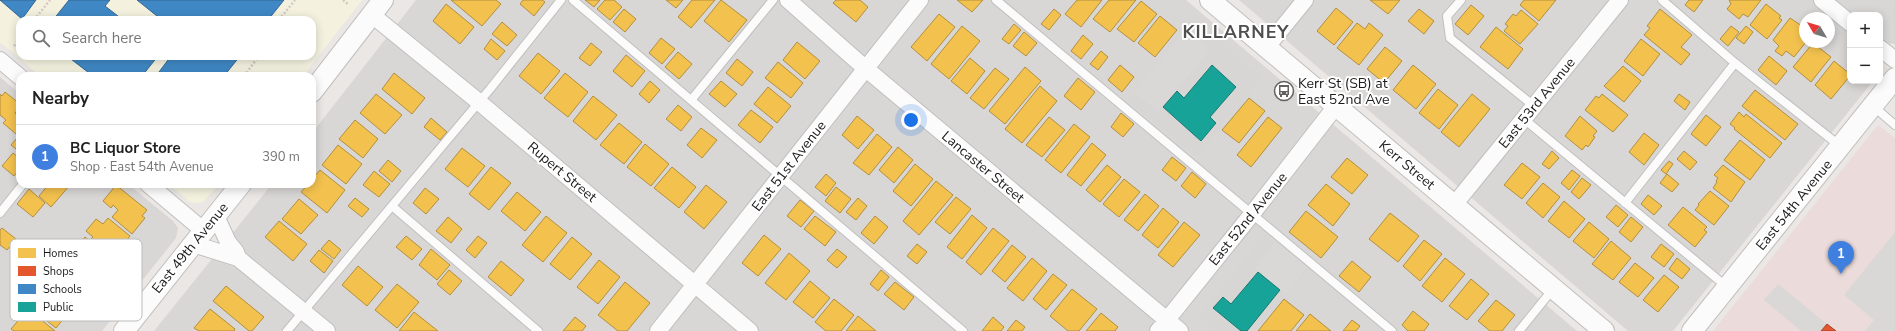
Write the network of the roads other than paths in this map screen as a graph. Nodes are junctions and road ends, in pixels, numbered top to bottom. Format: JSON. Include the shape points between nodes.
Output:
{"nodes":[{"id":1,"x":561,"y":0,"type":"edge"},
{"id":2,"x":573,"y":0,"type":"edge"},
{"id":3,"x":773,"y":0,"type":"edge"},
{"id":4,"x":788,"y":0,"type":"edge"},
{"id":5,"x":920,"y":0,"type":"edge"},
{"id":6,"x":996,"y":0,"type":"edge"},
{"id":7,"x":1210,"y":0,"type":"edge"},
{"id":8,"x":1305,"y":0,"type":"edge"},
{"id":9,"x":1461,"y":0,"type":"edge"},
{"id":10,"x":1620,"y":0,"type":"edge"},
{"id":11,"x":1662,"y":0,"type":"edge"},
{"id":12,"x":1822,"y":0,"type":"edge"},
{"id":13,"x":378,"y":7,"type":"edge"},
{"id":14,"x":1847,"y":21,"type":"edge"},
{"id":15,"x":1266,"y":48,"type":"junction"},
{"id":16,"x":1883,"y":50,"type":"edge"},
{"id":17,"x":0,"y":60,"type":"edge"},
{"id":18,"x":1895,"y":60,"type":"edge"},
{"id":19,"x":1736,"y":63,"type":"junction"},
{"id":20,"x":865,"y":68,"type":"junction"},
{"id":21,"x":16,"y":74,"type":"edge"},
{"id":22,"x":1895,"y":78,"type":"edge"},
{"id":23,"x":316,"y":87,"type":"edge"},
{"id":24,"x":692,"y":99,"type":"junction"},
{"id":25,"x":480,"y":102,"type":"junction"},
{"id":26,"x":1336,"y":106,"type":"junction"},
{"id":27,"x":1873,"y":106,"type":"junction"},
{"id":28,"x":1529,"y":112,"type":"junction"},
{"id":29,"x":1895,"y":125,"type":"edge"},
{"id":30,"x":1840,"y":147,"type":"junction"},
{"id":31,"x":781,"y":177,"type":"junction"},
{"id":32,"x":20,"y":188,"type":"edge"},
{"id":33,"x":153,"y":188,"type":"edge"},
{"id":34,"x":238,"y":188,"type":"edge"},
{"id":35,"x":1625,"y":203,"type":"junction"},
{"id":36,"x":1454,"y":205,"type":"junction"},
{"id":37,"x":392,"y":206,"type":"junction"},
{"id":38,"x":0,"y":213,"type":"edge"},
{"id":39,"x":1252,"y":214,"type":"junction"},
{"id":40,"x":204,"y":230,"type":"junction"},
{"id":41,"x":238,"y":258,"type":"junction"},
{"id":42,"x":695,"y":285,"type":"junction"},
{"id":43,"x":1728,"y":287,"type":"junction"},
{"id":44,"x":1553,"y":289,"type":"junction"},
{"id":45,"x":142,"y":308,"type":"edge"},
{"id":46,"x":303,"y":311,"type":"junction"},
{"id":47,"x":132,"y":321,"type":"edge"},
{"id":48,"x":1162,"y":325,"type":"edge"},
{"id":49,"x":124,"y":331,"type":"edge"},
{"id":50,"x":287,"y":331,"type":"edge"},
{"id":51,"x":327,"y":331,"type":"edge"},
{"id":52,"x":538,"y":331,"type":"edge"},
{"id":53,"x":658,"y":331,"type":"edge"},
{"id":54,"x":750,"y":331,"type":"edge"},
{"id":55,"x":963,"y":331,"type":"edge"},
{"id":56,"x":1180,"y":331,"type":"edge"},
{"id":57,"x":1392,"y":331,"type":"edge"},
{"id":58,"x":1519,"y":331,"type":"edge"},
{"id":59,"x":1604,"y":331,"type":"edge"},
{"id":60,"x":1692,"y":331,"type":"edge"}],
"edges":[{"from":1,"to":25,"type":"lane"},
{"from":2,"to":24,"type":"lane"},
{"from":3,"to":24,"type":"lane"},
{"from":4,"to":20,"type":"street","name":"Lancaster Street"},
{"from":5,"to":20,"type":"street","name":"East 51st Avenue"},
{"from":6,"to":39,"type":"lane"},
{"from":7,"to":15,"type":"street","name":"Kerr Street"},
{"from":8,"to":15,"type":"street"},
{"from":9,"to":28,"type":"lane","via":[[1447,16],[1450,38]]},
{"from":10,"to":28,"type":"street","name":"East 53rd Avenue"},
{"from":11,"to":19,"type":"lane"},
{"from":12,"to":14,"type":"street"},
{"from":13,"to":23,"type":"street"},
{"from":13,"to":25,"type":"street","name":"Rupert Street"},
{"from":15,"to":26,"type":"street","name":"Kerr Street"},
{"from":16,"to":18,"type":"street"},
{"from":17,"to":21,"type":"street"},
{"from":19,"to":30,"type":"lane"},
{"from":19,"to":35,"type":"lane"},
{"from":20,"to":31,"type":"street","name":"East 51st Avenue"},
{"from":20,"to":48,"type":"street","name":"Lancaster Street"},
{"from":22,"to":27,"type":"street","name":"East 54th Avenue"},
{"from":24,"to":31,"type":"lane"},
{"from":25,"to":37,"type":"lane"},
{"from":25,"to":42,"type":"street","name":"Rupert Street"},
{"from":26,"to":36,"type":"street","name":"Kerr Street"},
{"from":26,"to":39,"type":"street","name":"East 52nd Avenue"},
{"from":27,"to":29,"type":"lane"},
{"from":27,"to":30,"type":"street","name":"East 54th Avenue"},
{"from":28,"to":35,"type":"lane"},
{"from":28,"to":36,"type":"street","name":"East 53rd Avenue"},
{"from":30,"to":43,"type":"street","name":"East 54th Avenue"},
{"from":31,"to":42,"type":"street","name":"East 51st Avenue"},
{"from":31,"to":55,"type":"lane"},
{"from":32,"to":38,"type":"lane"},
{"from":33,"to":40,"type":"street"},
{"from":34,"to":40,"type":"street","name":"East 49th Avenue"},
{"from":35,"to":43,"type":"lane"},
{"from":36,"to":44,"type":"street","name":"Kerr Street"},
{"from":37,"to":46,"type":"lane"},
{"from":37,"to":52,"type":"lane"},
{"from":39,"to":48,"type":"street","name":"East 52nd Avenue"},
{"from":39,"to":57,"type":"lane"},
{"from":40,"to":41,"type":"street"},
{"from":40,"to":41,"type":"street","via":[[228,242]]},
{"from":40,"to":45,"type":"street","name":"East 49th Avenue"},
{"from":41,"to":46,"type":"street"},
{"from":42,"to":53,"type":"street","name":"East 51st Avenue"},
{"from":42,"to":54,"type":"street","name":"Rupert Street"},
{"from":43,"to":60,"type":"street","name":"East 54th Avenue"},
{"from":44,"to":58,"type":"lane"},
{"from":44,"to":59,"type":"street","name":"Kerr Street"},
{"from":46,"to":50,"type":"lane"},
{"from":46,"to":51,"type":"street"},
{"from":47,"to":49,"type":"street","name":"East 49th Avenue"},
{"from":48,"to":56,"type":"street","name":"Lancaster Street"}]}
